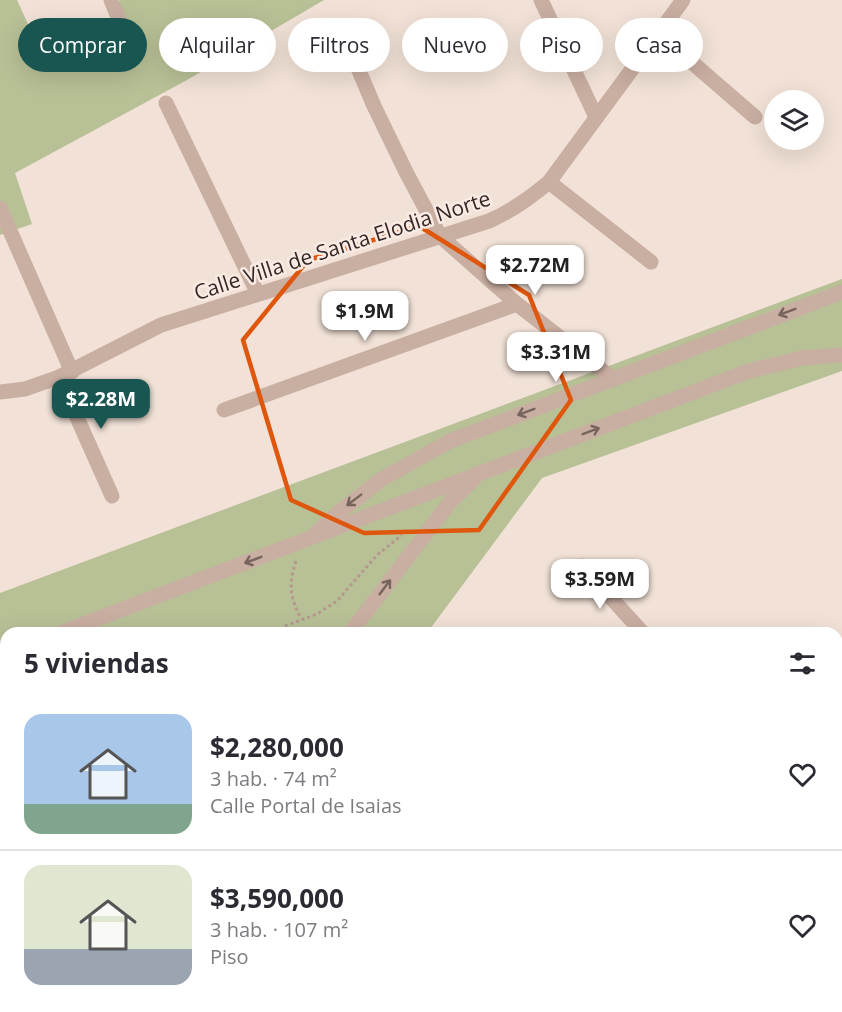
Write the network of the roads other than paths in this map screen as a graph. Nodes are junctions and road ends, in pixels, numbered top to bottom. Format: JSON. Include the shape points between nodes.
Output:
{"nodes":[{"id":1,"x":111,"y":0,"type":"edge"},
{"id":2,"x":542,"y":0,"type":"edge"},
{"id":3,"x":683,"y":0,"type":"edge"},
{"id":4,"x":118,"y":18,"type":"edge"},
{"id":5,"x":669,"y":18,"type":"edge"},
{"id":6,"x":360,"y":72,"type":"edge"},
{"id":7,"x":629,"y":72,"type":"edge"},
{"id":8,"x":703,"y":72,"type":"edge"},
{"id":9,"x":166,"y":103,"type":"dead end"},
{"id":10,"x":596,"y":117,"type":"junction"},
{"id":11,"x":755,"y":117,"type":"dead end"},
{"id":12,"x":549,"y":182,"type":"junction"},
{"id":13,"x":0,"y":208,"type":"edge"},
{"id":14,"x":440,"y":236,"type":"junction"},
{"id":15,"x":651,"y":262,"type":"dead end"},
{"id":16,"x":842,"y":292,"type":"edge"},
{"id":17,"x":258,"y":294,"type":"junction"},
{"id":18,"x":517,"y":304,"type":"junction"},
{"id":19,"x":842,"y":355,"type":"edge"},
{"id":20,"x":66,"y":374,"type":"junction"},
{"id":21,"x":612,"y":379,"type":"junction"},
{"id":22,"x":0,"y":392,"type":"edge"},
{"id":23,"x":224,"y":410,"type":"dead end"},
{"id":24,"x":478,"y":474,"type":"junction"},
{"id":25,"x":112,"y":496,"type":"dead end"},
{"id":26,"x":308,"y":540,"type":"junction"},
{"id":27,"x":582,"y":566,"type":"dead end"},
{"id":28,"x":76,"y":627,"type":"edge"},
{"id":29,"x":355,"y":627,"type":"edge"},
{"id":30,"x":638,"y":627,"type":"edge"}],
"edges":[{"from":1,"to":4,"type":"street"},
{"from":2,"to":10,"type":"street"},
{"from":3,"to":5,"type":"street","name":"Calle Villa de Santa Elodia Norte"},
{"from":6,"to":14,"type":"street"},
{"from":7,"to":10,"type":"street","name":"Calle Villa de Santa Elodia Norte"},
{"from":8,"to":11,"type":"street"},
{"from":9,"to":17,"type":"street"},
{"from":10,"to":12,"type":"street","name":"Calle Villa de Santa Elodia Norte"},
{"from":12,"to":14,"type":"street","name":"Calle Villa de Santa Elodia Norte","via":[[509,212]]},
{"from":12,"to":15,"type":"street"},
{"from":13,"to":20,"type":"street"},
{"from":14,"to":17,"type":"street","name":"Calle Villa de Santa Elodia Norte"},
{"from":14,"to":18,"type":"street"},
{"from":16,"to":21,"type":"street","one_way":true},
{"from":17,"to":20,"type":"street","name":"Calle Villa de Santa Elodia Norte","via":[[161,325]]},
{"from":18,"to":21,"type":"street"},
{"from":18,"to":23,"type":"street"},
{"from":24,"to":19,"type":"street","one_way":true,"via":[[749,371],[802,358]]},
{"from":20,"to":22,"type":"street","name":"Calle Villa de Santa Elodia Norte","via":[[25,389]]},
{"from":20,"to":25,"type":"street"},
{"from":21,"to":26,"type":"street","one_way":true,"via":[[450,441],[416,458],[382,479]]},
{"from":24,"to":26,"type":"street"},
{"from":29,"to":24,"type":"street","one_way":true,"via":[[450,502]]},
{"from":26,"to":28,"type":"street","one_way":true},
{"from":27,"to":30,"type":"street"}]}
